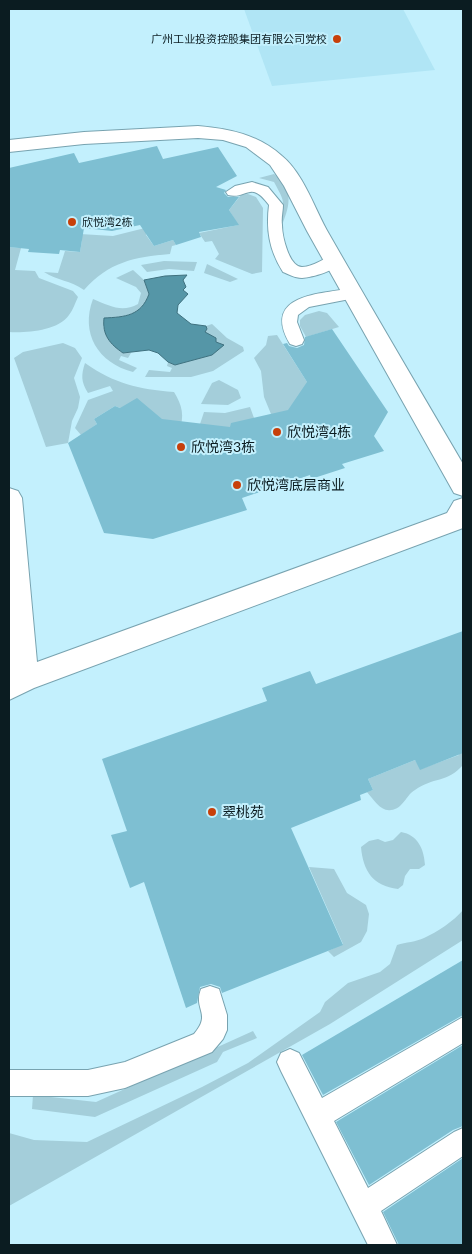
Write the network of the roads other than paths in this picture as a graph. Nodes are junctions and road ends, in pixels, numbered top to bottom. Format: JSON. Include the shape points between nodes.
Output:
{"nodes":[{"id":1,"x":9,"y":146,"type":"edge"},
{"id":2,"x":237,"y":190,"type":"dead end"},
{"id":3,"x":334,"y":262,"type":"junction"},
{"id":4,"x":354,"y":293,"type":"junction"},
{"id":5,"x":296,"y":340,"type":"dead end"},
{"id":6,"x":463,"y":486,"type":"edge"},
{"id":7,"x":9,"y":498,"type":"edge"},
{"id":8,"x":461,"y":517,"type":"edge"},
{"id":9,"x":16,"y":683,"type":"edge"},
{"id":10,"x":210,"y":998,"type":"dead end"},
{"id":11,"x":463,"y":1029,"type":"edge"},
{"id":12,"x":290,"y":1062,"type":"dead end"},
{"id":13,"x":9,"y":1083,"type":"edge"},
{"id":14,"x":317,"y":1116,"type":"junction"},
{"id":15,"x":463,"y":1141,"type":"edge"},
{"id":16,"x":363,"y":1207,"type":"junction"},
{"id":17,"x":383,"y":1245,"type":"edge"}],
"edges":[{"from":1,"to":3,"type":"street","via":[[198,132],[224,134],[253,143],[278,161]]},
{"from":2,"to":3,"type":"lane","via":[[252,187],[264,190],[276,205],[274,226],[288,268],[300,273]]},
{"from":3,"to":4,"type":"street"},
{"from":4,"to":5,"type":"lane","via":[[304,303],[290,313]]},
{"from":4,"to":6,"type":"street"},
{"from":7,"to":9,"type":"street","via":[[13,529]]},
{"from":8,"to":9,"type":"street"},
{"from":10,"to":13,"type":"lane","via":[[214,1030],[203,1043],[125,1075],[88,1083]]},
{"from":11,"to":14,"type":"lane"},
{"from":12,"to":14,"type":"lane"},
{"from":14,"to":16,"type":"lane"},
{"from":15,"to":16,"type":"lane"},
{"from":16,"to":17,"type":"lane"}]}
